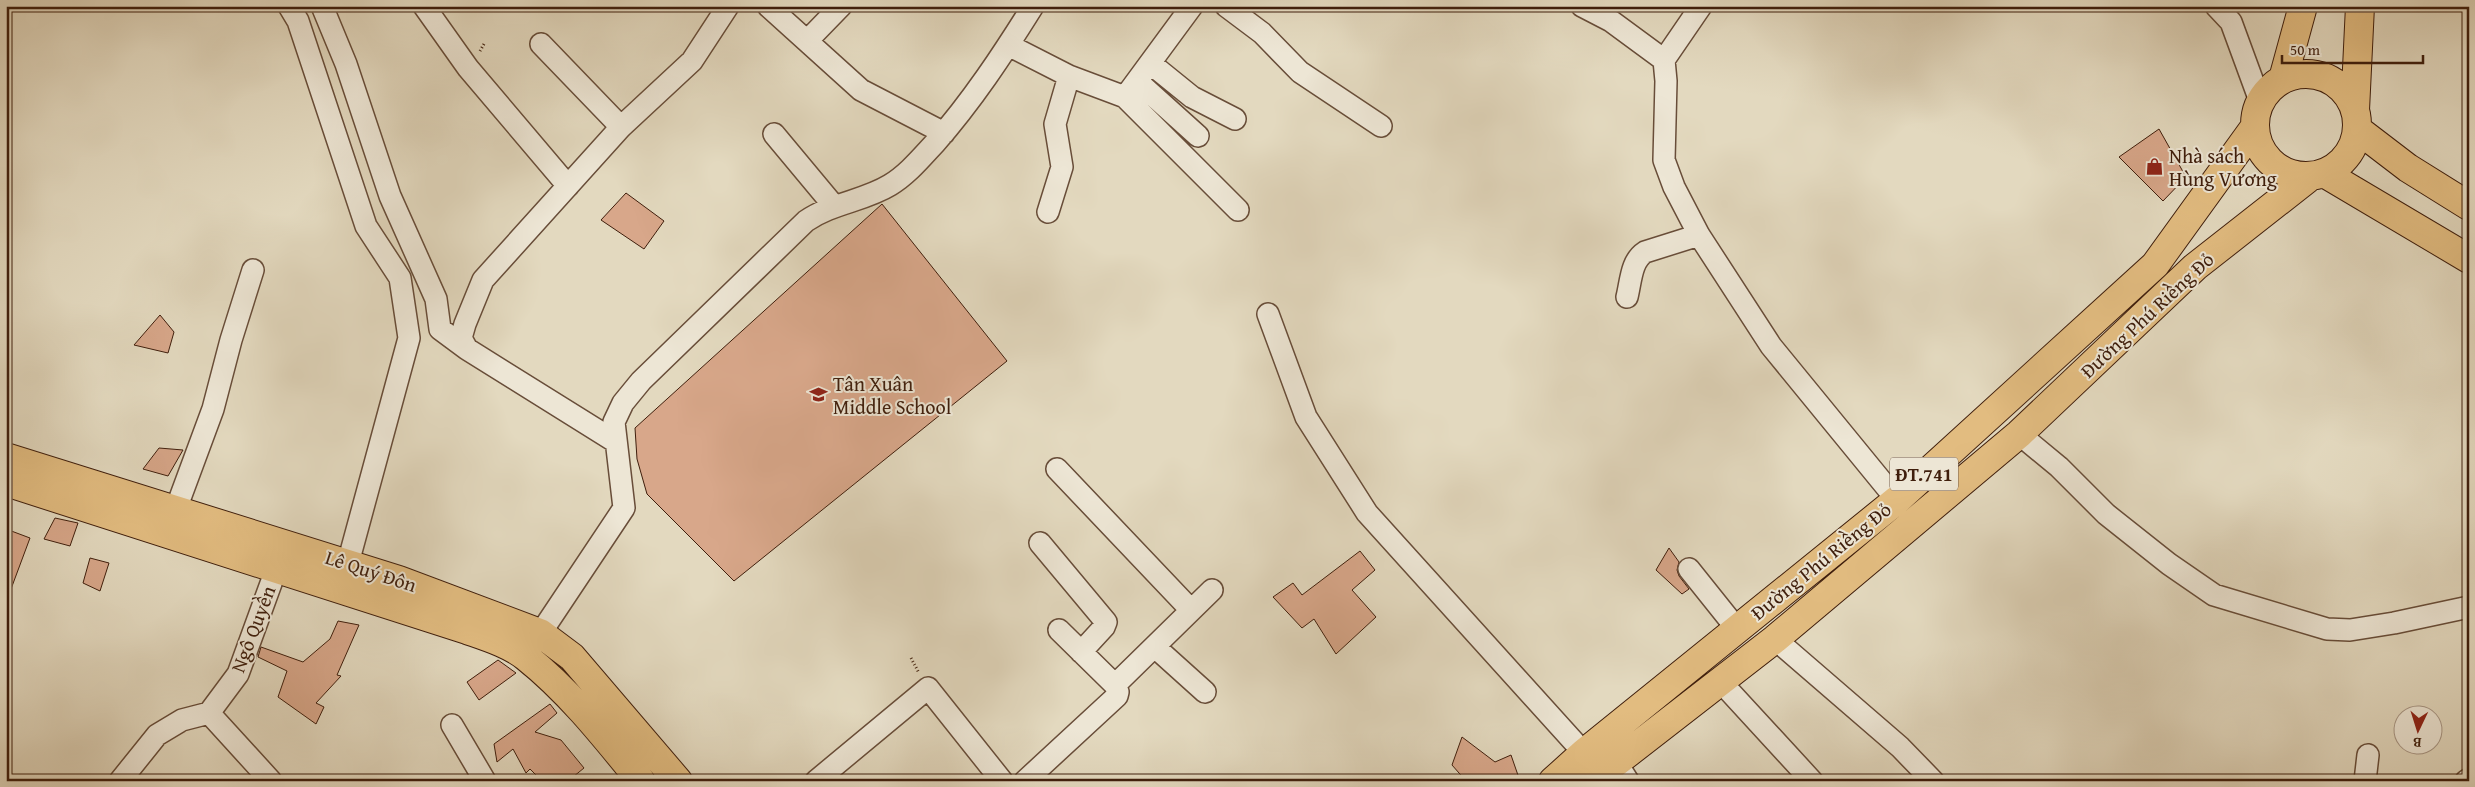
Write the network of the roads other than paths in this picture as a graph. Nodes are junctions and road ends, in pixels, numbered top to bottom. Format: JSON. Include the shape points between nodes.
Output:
{"nodes":[{"id":1,"x":289,"y":6,"type":"edge"},
{"id":2,"x":322,"y":6,"type":"edge"},
{"id":3,"x":424,"y":6,"type":"edge"},
{"id":4,"x":728,"y":6,"type":"edge"},
{"id":5,"x":768,"y":6,"type":"edge"},
{"id":6,"x":841,"y":6,"type":"edge"},
{"id":7,"x":1033,"y":6,"type":"edge"},
{"id":8,"x":1192,"y":6,"type":"edge"},
{"id":9,"x":1226,"y":6,"type":"edge"},
{"id":10,"x":1582,"y":6,"type":"edge"},
{"id":11,"x":1701,"y":6,"type":"edge"},
{"id":12,"x":2216,"y":6,"type":"edge"},
{"id":13,"x":2303,"y":6,"type":"edge"},
{"id":14,"x":2360,"y":6,"type":"edge"},
{"id":15,"x":807,"y":41,"type":"junction"},
{"id":16,"x":541,"y":44,"type":"dead end"},
{"id":17,"x":1008,"y":45,"type":"junction"},
{"id":18,"x":341,"y":51,"type":"junction"},
{"id":19,"x":311,"y":58,"type":"junction"},
{"id":20,"x":1664,"y":60,"type":"junction"},
{"id":21,"x":1150,"y":63,"type":"junction"},
{"id":22,"x":1069,"y":76,"type":"junction"},
{"id":23,"x":2283,"y":79,"type":"junction"},
{"id":24,"x":1131,"y":89,"type":"junction"},
{"id":25,"x":2260,"y":101,"type":"junction"},
{"id":26,"x":1235,"y":119,"type":"dead end"},
{"id":27,"x":2356,"y":120,"type":"junction"},
{"id":28,"x":1380,"y":126,"type":"dead end"},
{"id":29,"x":621,"y":128,"type":"junction"},
{"id":30,"x":2254,"y":128,"type":"junction"},
{"id":31,"x":944,"y":133,"type":"junction"},
{"id":32,"x":774,"y":134,"type":"dead end"},
{"id":33,"x":1198,"y":136,"type":"dead end"},
{"id":34,"x":2318,"y":174,"type":"junction"},
{"id":35,"x":568,"y":186,"type":"junction"},
{"id":36,"x":834,"y":206,"type":"junction"},
{"id":37,"x":2469,"y":206,"type":"edge"},
{"id":38,"x":1238,"y":210,"type":"dead end"},
{"id":39,"x":1048,"y":212,"type":"dead end"},
{"id":40,"x":1699,"y":235,"type":"junction"},
{"id":41,"x":2469,"y":259,"type":"edge"},
{"id":42,"x":253,"y":270,"type":"dead end"},
{"id":43,"x":1627,"y":296,"type":"dead end"},
{"id":44,"x":1268,"y":314,"type":"dead end"},
{"id":45,"x":467,"y":349,"type":"junction"},
{"id":46,"x":2019,"y":434,"type":"junction"},
{"id":47,"x":616,"y":442,"type":"junction"},
{"id":48,"x":6,"y":456,"type":"edge"},
{"id":49,"x":1057,"y":469,"type":"dead end"},
{"id":50,"x":6,"y":482,"type":"edge"},
{"id":51,"x":1897,"y":500,"type":"junction"},
{"id":52,"x":176,"y":509,"type":"junction"},
{"id":53,"x":285,"y":543,"type":"junction"},
{"id":54,"x":1040,"y":543,"type":"dead end"},
{"id":55,"x":348,"y":564,"type":"junction"},
{"id":56,"x":276,"y":568,"type":"junction"},
{"id":57,"x":1689,"y":569,"type":"dead end"},
{"id":58,"x":1212,"y":590,"type":"dead end"},
{"id":59,"x":2469,"y":607,"type":"edge"},
{"id":60,"x":1191,"y":610,"type":"junction"},
{"id":61,"x":1738,"y":629,"type":"junction"},
{"id":62,"x":1059,"y":630,"type":"dead end"},
{"id":63,"x":540,"y":634,"type":"junction"},
{"id":64,"x":1774,"y":639,"type":"junction"},
{"id":65,"x":1155,"y":647,"type":"junction"},
{"id":66,"x":1081,"y":652,"type":"junction"},
{"id":67,"x":525,"y":656,"type":"junction"},
{"id":68,"x":1720,"y":681,"type":"junction"},
{"id":69,"x":1114,"y":685,"type":"junction"},
{"id":70,"x":1204,"y":692,"type":"dead end"},
{"id":71,"x":209,"y":712,"type":"junction"},
{"id":72,"x":452,"y":725,"type":"dead end"},
{"id":73,"x":1584,"y":753,"type":"junction"},
{"id":74,"x":2368,"y":755,"type":"dead end"},
{"id":75,"x":1607,"y":776,"type":"edge"},
{"id":76,"x":120,"y":781,"type":"edge"},
{"id":77,"x":271,"y":781,"type":"edge"},
{"id":78,"x":485,"y":781,"type":"edge"},
{"id":79,"x":641,"y":781,"type":"edge"},
{"id":80,"x":678,"y":781,"type":"edge"},
{"id":81,"x":816,"y":781,"type":"edge"},
{"id":82,"x":1002,"y":781,"type":"edge"},
{"id":83,"x":1026,"y":781,"type":"edge"},
{"id":84,"x":1553,"y":781,"type":"edge"},
{"id":85,"x":1812,"y":781,"type":"edge"},
{"id":86,"x":1933,"y":781,"type":"edge"},
{"id":87,"x":2365,"y":781,"type":"edge"}],
"edges":[{"from":1,"to":19,"type":"street"},
{"from":2,"to":18,"type":"street"},
{"from":3,"to":35,"type":"street","via":[[468,68]]},
{"from":4,"to":29,"type":"street","via":[[692,61]]},
{"from":5,"to":15,"type":"street"},
{"from":6,"to":15,"type":"street"},
{"from":7,"to":17,"type":"street"},
{"from":8,"to":21,"type":"street"},
{"from":9,"to":28,"type":"street","via":[[1262,33],[1300,72]]},
{"from":10,"to":20,"type":"street","via":[[1611,21]]},
{"from":11,"to":20,"type":"street"},
{"from":12,"to":25,"type":"street","via":[[2230,22]]},
{"from":13,"to":23,"type":"main road"},
{"from":14,"to":27,"type":"main road"},
{"from":15,"to":31,"type":"street","via":[[861,90]]},
{"from":16,"to":29,"type":"street"},
{"from":17,"to":22,"type":"street"},
{"from":17,"to":31,"type":"street"},
{"from":18,"to":19,"type":"street"},
{"from":18,"to":45,"type":"street","via":[[390,196],[436,299],[440,328]]},
{"from":19,"to":55,"type":"street","via":[[366,226],[400,278],[409,338]]},
{"from":20,"to":40,"type":"street","via":[[1664,160]]},
{"from":21,"to":24,"type":"street"},
{"from":21,"to":26,"type":"street","via":[[1192,97]]},
{"from":22,"to":24,"type":"street"},
{"from":22,"to":39,"type":"street","via":[[1055,124],[1062,167]]},
{"from":23,"to":25,"type":"main road"},
{"from":23,"to":27,"type":"main road","via":[[2300,74],[2318,75],[2334,82],[2347,94]]},
{"from":24,"to":33,"type":"street"},
{"from":24,"to":38,"type":"street"},
{"from":25,"to":30,"type":"main road"},
{"from":27,"to":34,"type":"main road","via":[[2354,143],[2347,156],[2337,166]]},
{"from":27,"to":37,"type":"main road","via":[[2408,168]]},
{"from":29,"to":35,"type":"street"},
{"from":30,"to":34,"type":"main road","via":[[2257,142],[2272,164],[2297,176]]},
{"from":30,"to":51,"type":"main road","name":"Đường Phú Riềng Đỏ","number":"ĐT.741","via":[[2155,265]]},
{"from":31,"to":36,"type":"street","via":[[916,164],[891,185]]},
{"from":32,"to":36,"type":"street"},
{"from":34,"to":41,"type":"main road"},
{"from":34,"to":46,"type":"main road","name":"Đường Phú Riềng Đỏ","number":"ĐT.741","via":[[2195,267]]},
{"from":35,"to":45,"type":"street","via":[[483,280],[465,324],[462,338]]},
{"from":36,"to":47,"type":"street","via":[[806,220],[641,381],[623,403],[614,422]]},
{"from":40,"to":43,"type":"street","via":[[1638,256]]},
{"from":40,"to":51,"type":"street","via":[[1771,346]]},
{"from":42,"to":52,"type":"street","via":[[213,408]]},
{"from":44,"to":73,"type":"street","via":[[1306,417],[1367,513]]},
{"from":45,"to":47,"type":"street"},
{"from":46,"to":59,"type":"street","via":[[2106,514],[2214,595],[2327,629],[2377,626]]},
{"from":46,"to":64,"type":"main road","name":"Đường Phú Riềng Đỏ","number":"ĐT.741"},
{"from":47,"to":63,"type":"street","via":[[624,508]]},
{"from":48,"to":52,"type":"main road","name":"Lê Quý Đôn"},
{"from":49,"to":60,"type":"street"},
{"from":50,"to":56,"type":"main road","name":"Lê Quý Đôn"},
{"from":51,"to":61,"type":"main road","name":"Đường Phú Riềng Đỏ","number":"ĐT.741"},
{"from":52,"to":53,"type":"main road","name":"Lê Quý Đôn"},
{"from":53,"to":55,"type":"main road","name":"Lê Quý Đôn"},
{"from":53,"to":56,"type":"street","name":"Ngô Quyền"},
{"from":54,"to":66,"type":"street","via":[[1106,622]]},
{"from":55,"to":63,"type":"main road","name":"Lê Quý Đôn","via":[[408,583]]},
{"from":56,"to":67,"type":"main road","name":"Lê Quý Đôn","via":[[468,630]]},
{"from":56,"to":71,"type":"street","name":"Ngô Quyền","via":[[238,674]]},
{"from":57,"to":61,"type":"street"},
{"from":58,"to":60,"type":"street"},
{"from":60,"to":65,"type":"street"},
{"from":61,"to":73,"type":"main road","name":"Đường Phú Riềng Đỏ","number":"ĐT.741"},
{"from":62,"to":66,"type":"street"},
{"from":63,"to":67,"type":"street"},
{"from":63,"to":80,"type":"main road","name":"Lê Quý Đôn","via":[[572,657]]},
{"from":64,"to":68,"type":"main road","name":"Đường Phú Riềng Đỏ","number":"ĐT.741"},
{"from":64,"to":86,"type":"street","via":[[1900,747]]},
{"from":65,"to":69,"type":"street"},
{"from":65,"to":70,"type":"street"},
{"from":66,"to":69,"type":"street"},
{"from":67,"to":79,"type":"main road","name":"Lê Quý Đôn","via":[[585,714]]},
{"from":68,"to":75,"type":"main road","name":"Đường Phú Riềng Đỏ","number":"ĐT.741"},
{"from":68,"to":85,"type":"street"},
{"from":69,"to":83,"type":"street","via":[[1116,696]]},
{"from":71,"to":76,"type":"street","via":[[182,720],[157,735]]},
{"from":71,"to":77,"type":"street"},
{"from":72,"to":78,"type":"street"},
{"from":73,"to":84,"type":"main road","name":"Đường Phú Riềng Đỏ","number":"ĐT.741"},
{"from":74,"to":87,"type":"street"},
{"from":81,"to":82,"type":"street","via":[[928,688]]}]}
